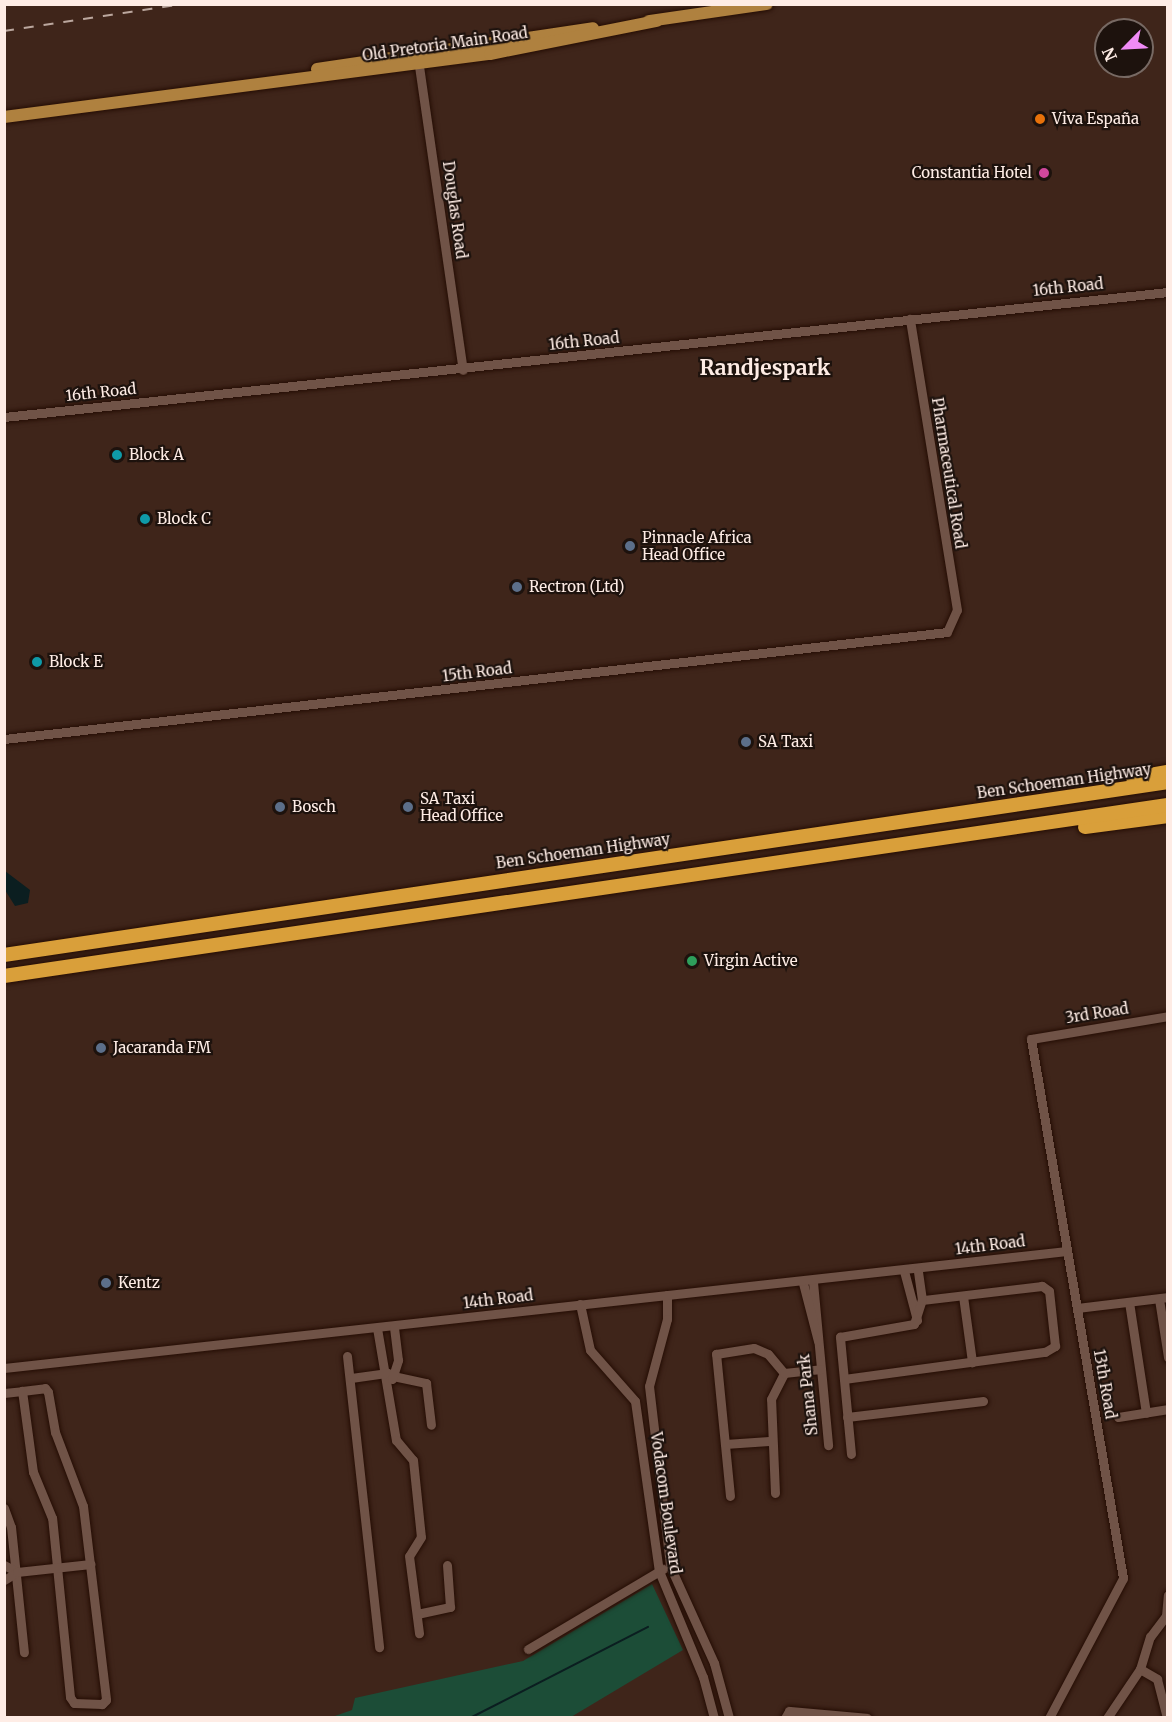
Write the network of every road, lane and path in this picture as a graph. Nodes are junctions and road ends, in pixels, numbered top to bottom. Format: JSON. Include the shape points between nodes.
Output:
{"nodes":[{"id":1,"x":767,"y":4,"type":"edge"},
{"id":2,"x":418,"y":59,"type":"junction"},
{"id":3,"x":4,"y":117,"type":"edge"},
{"id":4,"x":1167,"y":292,"type":"edge"},
{"id":5,"x":910,"y":319,"type":"junction"},
{"id":6,"x":463,"y":370,"type":"junction"},
{"id":7,"x":4,"y":417,"type":"edge"},
{"id":8,"x":951,"y":629,"type":"joint"},
{"id":9,"x":4,"y":739,"type":"edge"},
{"id":10,"x":1167,"y":772,"type":"edge"},
{"id":11,"x":1167,"y":782,"type":"edge"},
{"id":12,"x":1014,"y":804,"type":"junction"},
{"id":13,"x":1167,"y":805,"type":"edge"},
{"id":14,"x":1167,"y":816,"type":"edge"},
{"id":15,"x":908,"y":844,"type":"junction"},
{"id":16,"x":4,"y":955,"type":"edge"},
{"id":17,"x":4,"y":976,"type":"edge"},
{"id":18,"x":1167,"y":1016,"type":"edge"},
{"id":19,"x":1031,"y":1039,"type":"joint"},
{"id":20,"x":1067,"y":1251,"type":"junction"},
{"id":21,"x":918,"y":1270,"type":"junction"},
{"id":22,"x":904,"y":1271,"type":"junction"},
{"id":23,"x":808,"y":1282,"type":"junction"},
{"id":24,"x":667,"y":1295,"type":"junction"},
{"id":25,"x":963,"y":1296,"type":"junction"},
{"id":26,"x":1163,"y":1298,"type":"edge"},
{"id":27,"x":922,"y":1300,"type":"junction"},
{"id":28,"x":1129,"y":1302,"type":"junction"},
{"id":29,"x":580,"y":1304,"type":"junction"},
{"id":30,"x":1077,"y":1308,"type":"junction"},
{"id":31,"x":917,"y":1320,"type":"junction"},
{"id":32,"x":394,"y":1327,"type":"junction"},
{"id":33,"x":377,"y":1328,"type":"junction"},
{"id":34,"x":347,"y":1356,"type":"dead end"},
{"id":35,"x":1167,"y":1357,"type":"edge"},
{"id":36,"x":82,"y":1361,"type":"junction"},
{"id":37,"x":972,"y":1362,"type":"junction"},
{"id":38,"x":4,"y":1368,"type":"edge"},
{"id":39,"x":821,"y":1369,"type":"junction"},
{"id":40,"x":4,"y":1374,"type":"edge"},
{"id":41,"x":784,"y":1374,"type":"junction"},
{"id":42,"x":351,"y":1378,"type":"junction"},
{"id":43,"x":391,"y":1378,"type":"junction"},
{"id":44,"x":844,"y":1379,"type":"junction"},
{"id":45,"x":22,"y":1391,"type":"junction"},
{"id":46,"x":4,"y":1393,"type":"edge"},
{"id":47,"x":983,"y":1401,"type":"dead end"},
{"id":48,"x":1167,"y":1409,"type":"edge"},
{"id":49,"x":1146,"y":1413,"type":"junction"},
{"id":50,"x":848,"y":1417,"type":"junction"},
{"id":51,"x":1118,"y":1417,"type":"dead end"},
{"id":52,"x":431,"y":1425,"type":"dead end"},
{"id":53,"x":769,"y":1441,"type":"junction"},
{"id":54,"x":725,"y":1444,"type":"junction"},
{"id":55,"x":828,"y":1445,"type":"dead end"},
{"id":56,"x":851,"y":1454,"type":"dead end"},
{"id":57,"x":775,"y":1493,"type":"dead end"},
{"id":58,"x":730,"y":1496,"type":"dead end"},
{"id":59,"x":4,"y":1508,"type":"edge"},
{"id":60,"x":91,"y":1564,"type":"junction"},
{"id":61,"x":447,"y":1565,"type":"dead end"},
{"id":62,"x":4,"y":1566,"type":"edge"},
{"id":63,"x":669,"y":1566,"type":"junction"},
{"id":64,"x":56,"y":1567,"type":"junction"},
{"id":65,"x":659,"y":1571,"type":"junction"},
{"id":66,"x":17,"y":1572,"type":"junction"},
{"id":67,"x":4,"y":1580,"type":"edge"},
{"id":68,"x":1167,"y":1595,"type":"edge"},
{"id":69,"x":417,"y":1614,"type":"junction"},
{"id":70,"x":1165,"y":1628,"type":"edge"},
{"id":71,"x":419,"y":1633,"type":"dead end"},
{"id":72,"x":379,"y":1647,"type":"dead end"},
{"id":73,"x":528,"y":1649,"type":"dead end"},
{"id":74,"x":24,"y":1652,"type":"dead end"},
{"id":75,"x":1140,"y":1669,"type":"junction"},
{"id":76,"x":826,"y":1716,"type":"edge"},
{"id":77,"x":866,"y":1717,"type":"edge"},
{"id":78,"x":714,"y":1718,"type":"edge"},
{"id":79,"x":729,"y":1718,"type":"edge"},
{"id":80,"x":785,"y":1718,"type":"edge"},
{"id":81,"x":1049,"y":1718,"type":"edge"},
{"id":82,"x":1107,"y":1718,"type":"edge"},
{"id":83,"x":1167,"y":1718,"type":"edge"}],
"edges":[{"from":1,"to":2,"type":"main road","name":"Old Pretoria Main Road"},
{"from":2,"to":3,"type":"main road","name":"Old Pretoria Main Road"},
{"from":2,"to":6,"type":"street","name":"Douglas Road"},
{"from":4,"to":5,"type":"street","name":"16th Road"},
{"from":5,"to":6,"type":"street","name":"16th Road"},
{"from":5,"to":8,"type":"street","name":"Pharmaceutical Road","via":[[957,610]]},
{"from":6,"to":7,"type":"street","name":"16th Road"},
{"from":8,"to":9,"type":"street","name":"15th Road","via":[[903,639]]},
{"from":10,"to":12,"type":"highway","via":[[1059,790]]},
{"from":11,"to":12,"type":"highway","name":"Ben Schoeman Highway"},
{"from":12,"to":16,"type":"highway","name":"Ben Schoeman Highway"},
{"from":13,"to":15,"type":"highway"},
{"from":14,"to":15,"type":"highway","via":[[959,846]]},
{"from":15,"to":17,"type":"highway"},
{"from":18,"to":19,"type":"street","name":"3rd Road"},
{"from":19,"to":20,"type":"street","name":"13th Road"},
{"from":20,"to":21,"type":"street","name":"14th Road"},
{"from":20,"to":30,"type":"street","name":"13th Road"},
{"from":21,"to":22,"type":"street","name":"14th Road"},
{"from":21,"to":27,"type":"street"},
{"from":22,"to":23,"type":"street","name":"14th Road"},
{"from":22,"to":31,"type":"street"},
{"from":23,"to":24,"type":"street","name":"14th Road"},
{"from":23,"to":39,"type":"street","name":"Shana Park"},
{"from":24,"to":29,"type":"street","name":"14th Road"},
{"from":24,"to":63,"type":"street","name":"Vodacom Boulevard","via":[[666,1319],[649,1386]]},
{"from":25,"to":27,"type":"street"},
{"from":25,"to":37,"type":"street"},
{"from":25,"to":37,"type":"street","via":[[1042,1286],[1049,1291],[1057,1340],[1045,1352]]},
{"from":26,"to":28,"type":"street"},
{"from":26,"to":35,"type":"street"},
{"from":27,"to":31,"type":"street"},
{"from":28,"to":30,"type":"street"},
{"from":28,"to":49,"type":"street"},
{"from":29,"to":32,"type":"street","name":"14th Road"},
{"from":29,"to":65,"type":"street","name":"Vodacom Boulevard","via":[[590,1350],[635,1401]]},
{"from":30,"to":81,"type":"street","name":"13th Road","via":[[1123,1578]]},
{"from":31,"to":44,"type":"street","via":[[911,1326],[840,1337]]},
{"from":32,"to":33,"type":"street","name":"14th Road"},
{"from":32,"to":43,"type":"street"},
{"from":33,"to":36,"type":"street","name":"14th Road"},
{"from":33,"to":43,"type":"street"},
{"from":34,"to":42,"type":"street"},
{"from":36,"to":38,"type":"street","name":"14th Road"},
{"from":36,"to":40,"type":"street","name":"14th Road"},
{"from":37,"to":44,"type":"street"},
{"from":39,"to":41,"type":"street"},
{"from":39,"to":55,"type":"street","name":"Shana Park"},
{"from":41,"to":53,"type":"street","via":[[771,1400]]},
{"from":41,"to":54,"type":"street","via":[[768,1354],[754,1348],[718,1352]]},
{"from":42,"to":43,"type":"street"},
{"from":42,"to":72,"type":"street"},
{"from":43,"to":52,"type":"street","via":[[426,1383]]},
{"from":43,"to":69,"type":"street","via":[[396,1440],[413,1460],[421,1537],[409,1556]]},
{"from":44,"to":50,"type":"street"},
{"from":45,"to":46,"type":"street"},
{"from":45,"to":60,"type":"street","via":[[48,1390],[55,1432],[82,1506]]},
{"from":45,"to":64,"type":"street","via":[[33,1472],[52,1518]]},
{"from":47,"to":50,"type":"street"},
{"from":48,"to":49,"type":"street"},
{"from":49,"to":51,"type":"street"},
{"from":50,"to":56,"type":"street"},
{"from":53,"to":54,"type":"street"},
{"from":53,"to":57,"type":"street"},
{"from":54,"to":58,"type":"street"},
{"from":59,"to":66,"type":"street"},
{"from":60,"to":64,"type":"street"},
{"from":60,"to":64,"type":"street","via":[[106,1700],[102,1704],[71,1701]]},
{"from":61,"to":69,"type":"street","via":[[450,1607]]},
{"from":62,"to":66,"type":"street"},
{"from":63,"to":65,"type":"street"},
{"from":63,"to":79,"type":"street","name":"Vodacom Boulevard","via":[[714,1663]]},
{"from":64,"to":66,"type":"street"},
{"from":65,"to":73,"type":"street"},
{"from":65,"to":78,"type":"street","name":"Vodacom Boulevard","via":[[703,1677]]},
{"from":66,"to":67,"type":"street"},
{"from":66,"to":74,"type":"street"},
{"from":68,"to":70,"type":"street"},
{"from":69,"to":71,"type":"street"},
{"from":70,"to":75,"type":"street","via":[[1150,1637]]},
{"from":75,"to":82,"type":"street"},
{"from":75,"to":83,"type":"street","via":[[1157,1679]]},
{"from":76,"to":77,"type":"street"},
{"from":76,"to":80,"type":"street","via":[[789,1711]]}]}
